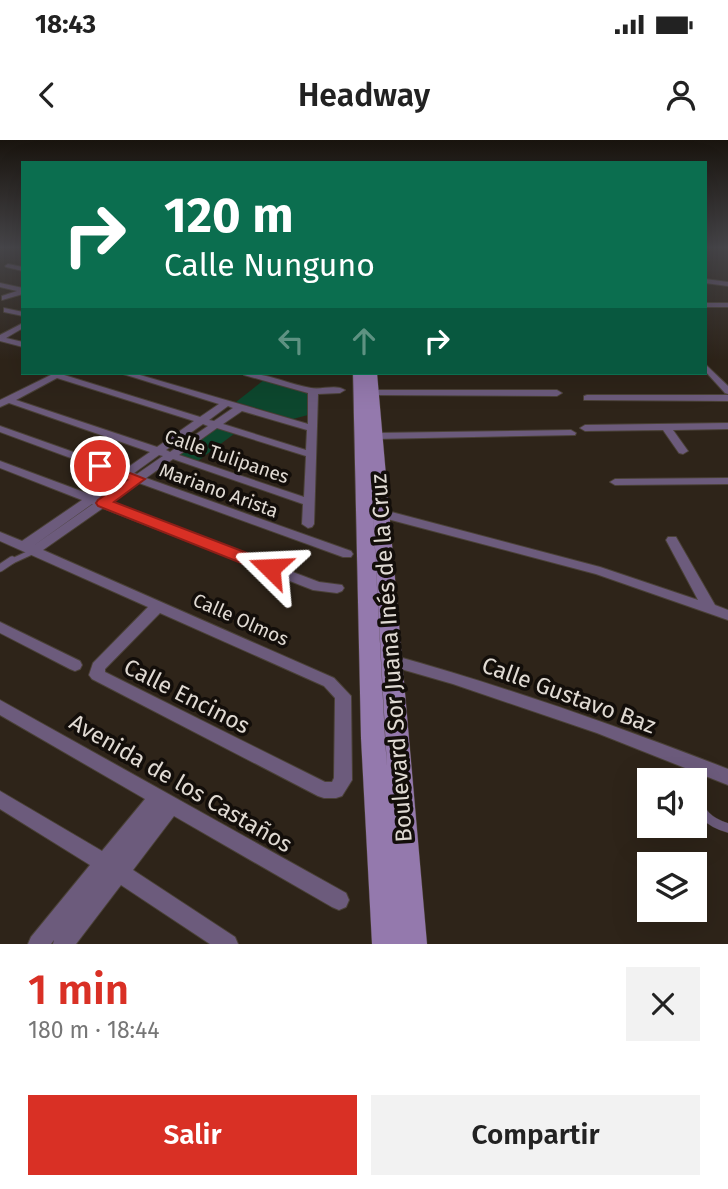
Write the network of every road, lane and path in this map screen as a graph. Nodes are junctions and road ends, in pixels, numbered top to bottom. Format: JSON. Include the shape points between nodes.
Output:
{"nodes":[{"id":1,"x":2,"y":286,"type":"edge"},
{"id":2,"x":21,"y":290,"type":"edge"},
{"id":3,"x":21,"y":292,"type":"edge"},
{"id":4,"x":5,"y":298,"type":"dead end"},
{"id":5,"x":728,"y":305,"type":"edge"},
{"id":6,"x":707,"y":306,"type":"edge"},
{"id":7,"x":8,"y":310,"type":"dead end"},
{"id":8,"x":21,"y":313,"type":"edge"},
{"id":9,"x":21,"y":326,"type":"edge"},
{"id":10,"x":0,"y":338,"type":"edge"},
{"id":11,"x":21,"y":344,"type":"edge"},
{"id":12,"x":707,"y":368,"type":"edge"},
{"id":13,"x":56,"y":375,"type":"edge"},
{"id":14,"x":61,"y":375,"type":"edge"},
{"id":15,"x":131,"y":375,"type":"edge"},
{"id":16,"x":254,"y":375,"type":"edge"},
{"id":17,"x":359,"y":375,"type":"edge"},
{"id":18,"x":371,"y":375,"type":"edge"},
{"id":19,"x":340,"y":390,"type":"dead end"},
{"id":20,"x":312,"y":391,"type":"junction"},
{"id":21,"x":728,"y":391,"type":"edge"},
{"id":22,"x":373,"y":393,"type":"junction"},
{"id":23,"x":557,"y":393,"type":"dead end"},
{"id":24,"x":587,"y":398,"type":"dead end"},
{"id":25,"x":728,"y":398,"type":"edge"},
{"id":26,"x":4,"y":402,"type":"edge"},
{"id":27,"x":226,"y":403,"type":"junction"},
{"id":28,"x":241,"y":407,"type":"junction"},
{"id":29,"x":209,"y":423,"type":"junction"},
{"id":30,"x":728,"y":426,"type":"edge"},
{"id":31,"x":666,"y":427,"type":"junction"},
{"id":32,"x":312,"y":428,"type":"junction"},
{"id":33,"x":585,"y":428,"type":"dead end"},
{"id":34,"x":0,"y":429,"type":"edge"},
{"id":35,"x":571,"y":433,"type":"dead end"},
{"id":36,"x":375,"y":436,"type":"junction"},
{"id":37,"x":683,"y":451,"type":"dead end"},
{"id":38,"x":158,"y":452,"type":"junction"},
{"id":39,"x":310,"y":454,"type":"junction"},
{"id":40,"x":171,"y":456,"type":"junction"},
{"id":41,"x":0,"y":464,"type":"edge"},
{"id":42,"x":132,"y":477,"type":"junction"},
{"id":43,"x":728,"y":481,"type":"edge"},
{"id":44,"x":615,"y":482,"type":"dead end"},
{"id":45,"x":97,"y":501,"type":"junction"},
{"id":46,"x":308,"y":502,"type":"junction"},
{"id":47,"x":380,"y":513,"type":"junction"},
{"id":48,"x":308,"y":524,"type":"dead end"},
{"id":49,"x":0,"y":536,"type":"edge"},
{"id":50,"x":672,"y":540,"type":"dead end"},
{"id":51,"x":29,"y":548,"type":"junction"},
{"id":52,"x":347,"y":554,"type":"dead end"},
{"id":53,"x":15,"y":558,"type":"junction"},
{"id":54,"x":0,"y":568,"type":"edge"},
{"id":55,"x":337,"y":588,"type":"dead end"},
{"id":56,"x":159,"y":606,"type":"junction"},
{"id":57,"x":710,"y":609,"type":"junction"},
{"id":58,"x":728,"y":615,"type":"edge"},
{"id":59,"x":0,"y":627,"type":"edge"},
{"id":60,"x":392,"y":662,"type":"junction"},
{"id":61,"x":75,"y":665,"type":"dead end"},
{"id":62,"x":0,"y":707,"type":"edge"},
{"id":63,"x":684,"y":768,"type":"edge"},
{"id":64,"x":707,"y":774,"type":"edge"},
{"id":65,"x":728,"y":777,"type":"edge"},
{"id":66,"x":341,"y":785,"type":"joint"},
{"id":67,"x":0,"y":799,"type":"edge"},
{"id":68,"x":164,"y":802,"type":"junction"},
{"id":69,"x":707,"y":820,"type":"edge"},
{"id":70,"x":728,"y":828,"type":"edge"},
{"id":71,"x":112,"y":867,"type":"junction"},
{"id":72,"x":339,"y":901,"type":"dead end"},
{"id":73,"x":38,"y":944,"type":"edge"},
{"id":74,"x":63,"y":944,"type":"edge"},
{"id":75,"x":228,"y":944,"type":"edge"},
{"id":76,"x":387,"y":944,"type":"edge"},
{"id":77,"x":412,"y":944,"type":"edge"}],
"edges":[{"from":1,"to":2,"type":"street"},
{"from":3,"to":4,"type":"street"},
{"from":5,"to":6,"type":"street"},
{"from":7,"to":8,"type":"street"},
{"from":9,"to":10,"type":"street"},
{"from":10,"to":11,"type":"street"},
{"from":12,"to":21,"type":"street"},
{"from":13,"to":26,"type":"street"},
{"from":14,"to":29,"type":"street","name":"Calle Tulipanes"},
{"from":15,"to":27,"type":"street"},
{"from":16,"to":20,"type":"street"},
{"from":17,"to":76,"type":"main road","name":"Boulevard Sor Juana Inés de la Cruz","via":[[373,738]]},
{"from":18,"to":22,"type":"main road","name":"Boulevard Sor Juana Inés de la Cruz"},
{"from":19,"to":20,"type":"street"},
{"from":20,"to":32,"type":"street","name":"Calle Tulipanes"},
{"from":22,"to":23,"type":"street"},
{"from":22,"to":36,"type":"main road","name":"Boulevard Sor Juana Inés de la Cruz"},
{"from":24,"to":25,"type":"street"},
{"from":26,"to":38,"type":"street","name":"Calle Tulipanes"},
{"from":27,"to":28,"type":"street"},
{"from":27,"to":29,"type":"street"},
{"from":28,"to":29,"type":"street"},
{"from":28,"to":32,"type":"street"},
{"from":29,"to":38,"type":"street"},
{"from":29,"to":39,"type":"street","name":"Calle Tulipanes"},
{"from":29,"to":40,"type":"street"},
{"from":30,"to":31,"type":"street"},
{"from":31,"to":33,"type":"street"},
{"from":31,"to":37,"type":"street"},
{"from":32,"to":39,"type":"street","name":"Calle Tulipanes"},
{"from":34,"to":42,"type":"street","name":"Mariano Arista"},
{"from":35,"to":36,"type":"street"},
{"from":36,"to":47,"type":"main road","name":"Boulevard Sor Juana Inés de la Cruz"},
{"from":38,"to":40,"type":"street","name":"Calle Tulipanes"},
{"from":38,"to":42,"type":"street"},
{"from":39,"to":46,"type":"street","name":"Calle Tulipanes"},
{"from":40,"to":42,"type":"street"},
{"from":40,"to":46,"type":"street","name":"Calle Tulipanes"},
{"from":41,"to":45,"type":"street"},
{"from":42,"to":45,"type":"street"},
{"from":42,"to":52,"type":"street","name":"Mariano Arista"},
{"from":43,"to":44,"type":"street"},
{"from":45,"to":51,"type":"street"},
{"from":45,"to":55,"type":"street","via":[[318,587]]},
{"from":46,"to":48,"type":"street"},
{"from":47,"to":57,"type":"street","via":[[600,571]]},
{"from":47,"to":60,"type":"main road","name":"Boulevard Sor Juana Inés de la Cruz"},
{"from":49,"to":51,"type":"street","name":"Calle Olmos"},
{"from":50,"to":57,"type":"street"},
{"from":51,"to":53,"type":"lane"},
{"from":51,"to":53,"type":"lane"},
{"from":51,"to":56,"type":"street","name":"Calle Olmos"},
{"from":53,"to":54,"type":"lane"},
{"from":56,"to":66,"type":"street","name":"Calle Olmos","via":[[338,688],[343,696]]},
{"from":56,"to":66,"type":"street","name":"Calle Encinos","via":[[98,667],[97,675],[324,790],[330,792]]},
{"from":57,"to":58,"type":"street"},
{"from":59,"to":61,"type":"street"},
{"from":60,"to":63,"type":"street","name":"Calle Gustavo Baz","via":[[601,727]]},
{"from":60,"to":77,"type":"main road","name":"Boulevard Sor Juana Inés de la Cruz"},
{"from":62,"to":68,"type":"street","name":"Avenida de los Castaños"},
{"from":64,"to":65,"type":"street","name":"Calle Gustavo Baz"},
{"from":67,"to":71,"type":"street"},
{"from":68,"to":71,"type":"street"},
{"from":68,"to":72,"type":"street","name":"Avenida de los Castaños"},
{"from":69,"to":70,"type":"lane"},
{"from":71,"to":73,"type":"street"},
{"from":71,"to":74,"type":"street"},
{"from":71,"to":75,"type":"street"}]}
